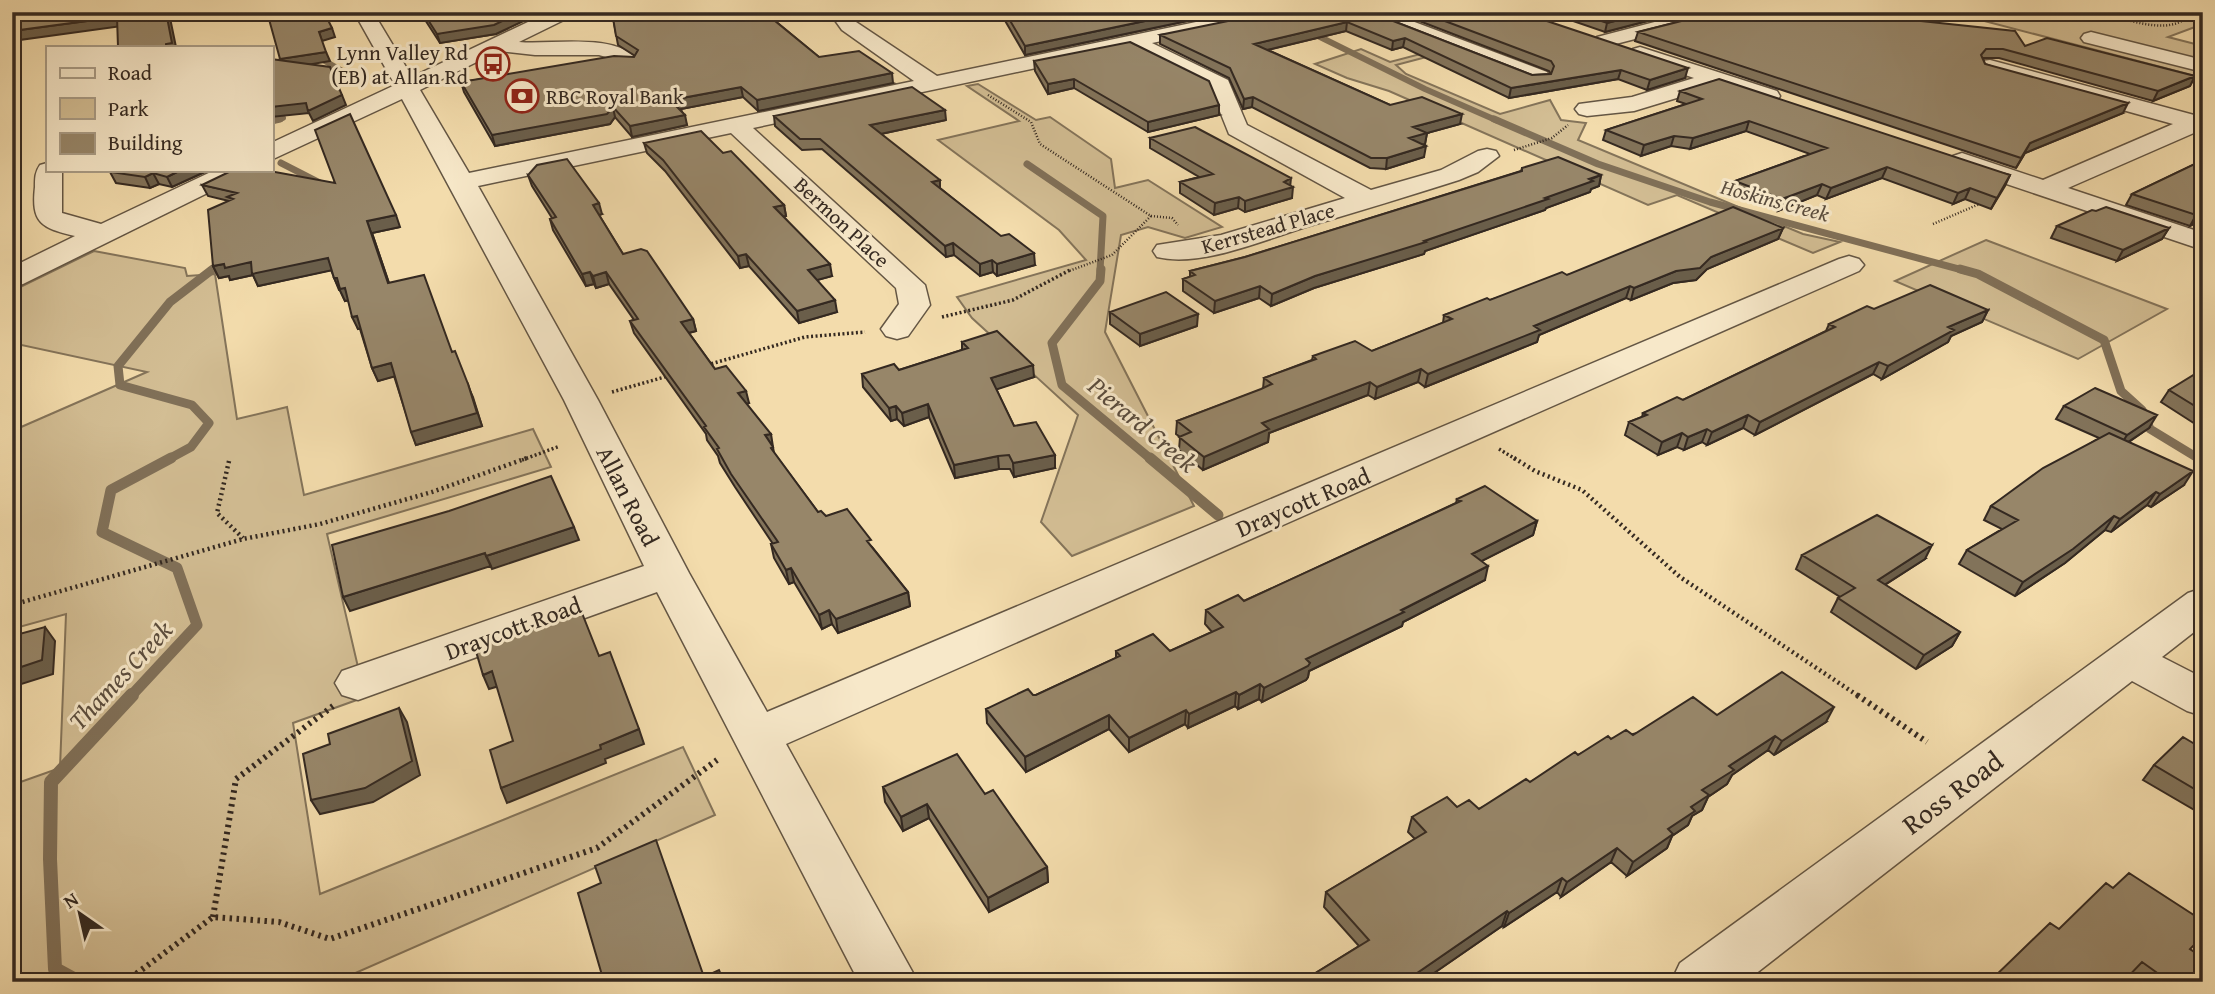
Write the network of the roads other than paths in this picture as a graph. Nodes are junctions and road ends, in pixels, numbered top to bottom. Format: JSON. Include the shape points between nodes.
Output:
{"nodes":[{"id":1,"x":363,"y":12,"type":"edge"},
{"id":2,"x":565,"y":12,"type":"edge"},
{"id":3,"x":838,"y":12,"type":"edge"},
{"id":4,"x":1273,"y":12,"type":"edge"},
{"id":5,"x":1370,"y":12,"type":"edge"},
{"id":6,"x":1717,"y":12,"type":"edge"},
{"id":7,"x":1579,"y":33,"type":"edge"},
{"id":8,"x":2091,"y":38,"type":"dead end"},
{"id":9,"x":1604,"y":41,"type":"junction"},
{"id":10,"x":1133,"y":42,"type":"junction"},
{"id":11,"x":497,"y":45,"type":"junction"},
{"id":12,"x":627,"y":61,"type":"edge"},
{"id":13,"x":1990,"y":65,"type":"edge"},
{"id":14,"x":2203,"y":65,"type":"edge"},
{"id":15,"x":1539,"y":77,"type":"edge"},
{"id":16,"x":1715,"y":79,"type":"junction"},
{"id":17,"x":934,"y":84,"type":"junction"},
{"id":18,"x":407,"y":88,"type":"junction"},
{"id":19,"x":1793,"y":105,"type":"edge"},
{"id":20,"x":1587,"y":108,"type":"dead end"},
{"id":21,"x":2199,"y":121,"type":"edge"},
{"id":22,"x":736,"y":125,"type":"junction"},
{"id":23,"x":273,"y":152,"type":"edge"},
{"id":24,"x":1937,"y":152,"type":"edge"},
{"id":25,"x":1487,"y":156,"type":"dead end"},
{"id":26,"x":49,"y":172,"type":"edge"},
{"id":27,"x":231,"y":172,"type":"edge"},
{"id":28,"x":462,"y":182,"type":"junction"},
{"id":29,"x":2037,"y":186,"type":"junction"},
{"id":30,"x":1367,"y":199,"type":"junction"},
{"id":31,"x":102,"y":233,"type":"junction"},
{"id":32,"x":2203,"y":242,"type":"edge"},
{"id":33,"x":1167,"y":251,"type":"dead end"},
{"id":34,"x":1849,"y":265,"type":"dead end"},
{"id":35,"x":12,"y":278,"type":"edge"},
{"id":36,"x":897,"y":329,"type":"road end"},
{"id":37,"x":668,"y":573,"type":"junction"},
{"id":38,"x":2203,"y":603,"type":"edge"},
{"id":39,"x":2129,"y":659,"type":"junction"},
{"id":40,"x":358,"y":682,"type":"road end"},
{"id":41,"x":2203,"y":699,"type":"edge"},
{"id":42,"x":756,"y":737,"type":"junction"},
{"id":43,"x":889,"y":982,"type":"edge"},
{"id":44,"x":1700,"y":982,"type":"edge"}],
"edges":[{"from":1,"to":18,"type":"street","name":"Allan Road"},
{"from":2,"to":11,"type":"street"},
{"from":3,"to":17,"type":"street","via":[[849,26]]},
{"from":4,"to":10,"type":"street"},
{"from":5,"to":15,"type":"street"},
{"from":6,"to":9,"type":"street"},
{"from":7,"to":9,"type":"street"},
{"from":8,"to":14,"type":"street"},
{"from":9,"to":16,"type":"street"},
{"from":10,"to":17,"type":"street"},
{"from":10,"to":30,"type":"street","name":"Kerrstead Place","via":[[1220,85],[1237,129]]},
{"from":11,"to":12,"type":"street","via":[[604,50]]},
{"from":11,"to":18,"type":"street"},
{"from":13,"to":21,"type":"street"},
{"from":16,"to":19,"type":"street"},
{"from":16,"to":20,"type":"street","via":[[1634,104]]},
{"from":17,"to":22,"type":"street"},
{"from":18,"to":23,"type":"street"},
{"from":18,"to":28,"type":"street","name":"Allan Road"},
{"from":21,"to":29,"type":"street"},
{"from":22,"to":28,"type":"street"},
{"from":22,"to":36,"type":"street","name":"Bermon Place","via":[[910,285],[915,305]]},
{"from":24,"to":29,"type":"street"},
{"from":25,"to":30,"type":"street","name":"Kerrstead Place","via":[[1459,171]]},
{"from":26,"to":31,"type":"street","via":[[46,209],[51,218]]},
{"from":27,"to":31,"type":"street"},
{"from":28,"to":37,"type":"street","name":"Allan Road","via":[[581,400]]},
{"from":29,"to":32,"type":"street"},
{"from":30,"to":33,"type":"street","name":"Kerrstead Place","via":[[1231,241]]},
{"from":31,"to":35,"type":"street"},
{"from":34,"to":42,"type":"street","name":"Draycott Road"},
{"from":37,"to":40,"type":"street","name":"Draycott Road"},
{"from":37,"to":42,"type":"street","name":"Allan Road"},
{"from":38,"to":39,"type":"street","name":"Ross Road"},
{"from":39,"to":41,"type":"street"},
{"from":39,"to":44,"type":"street","name":"Ross Road"},
{"from":42,"to":43,"type":"street","name":"Allan Road"}]}
